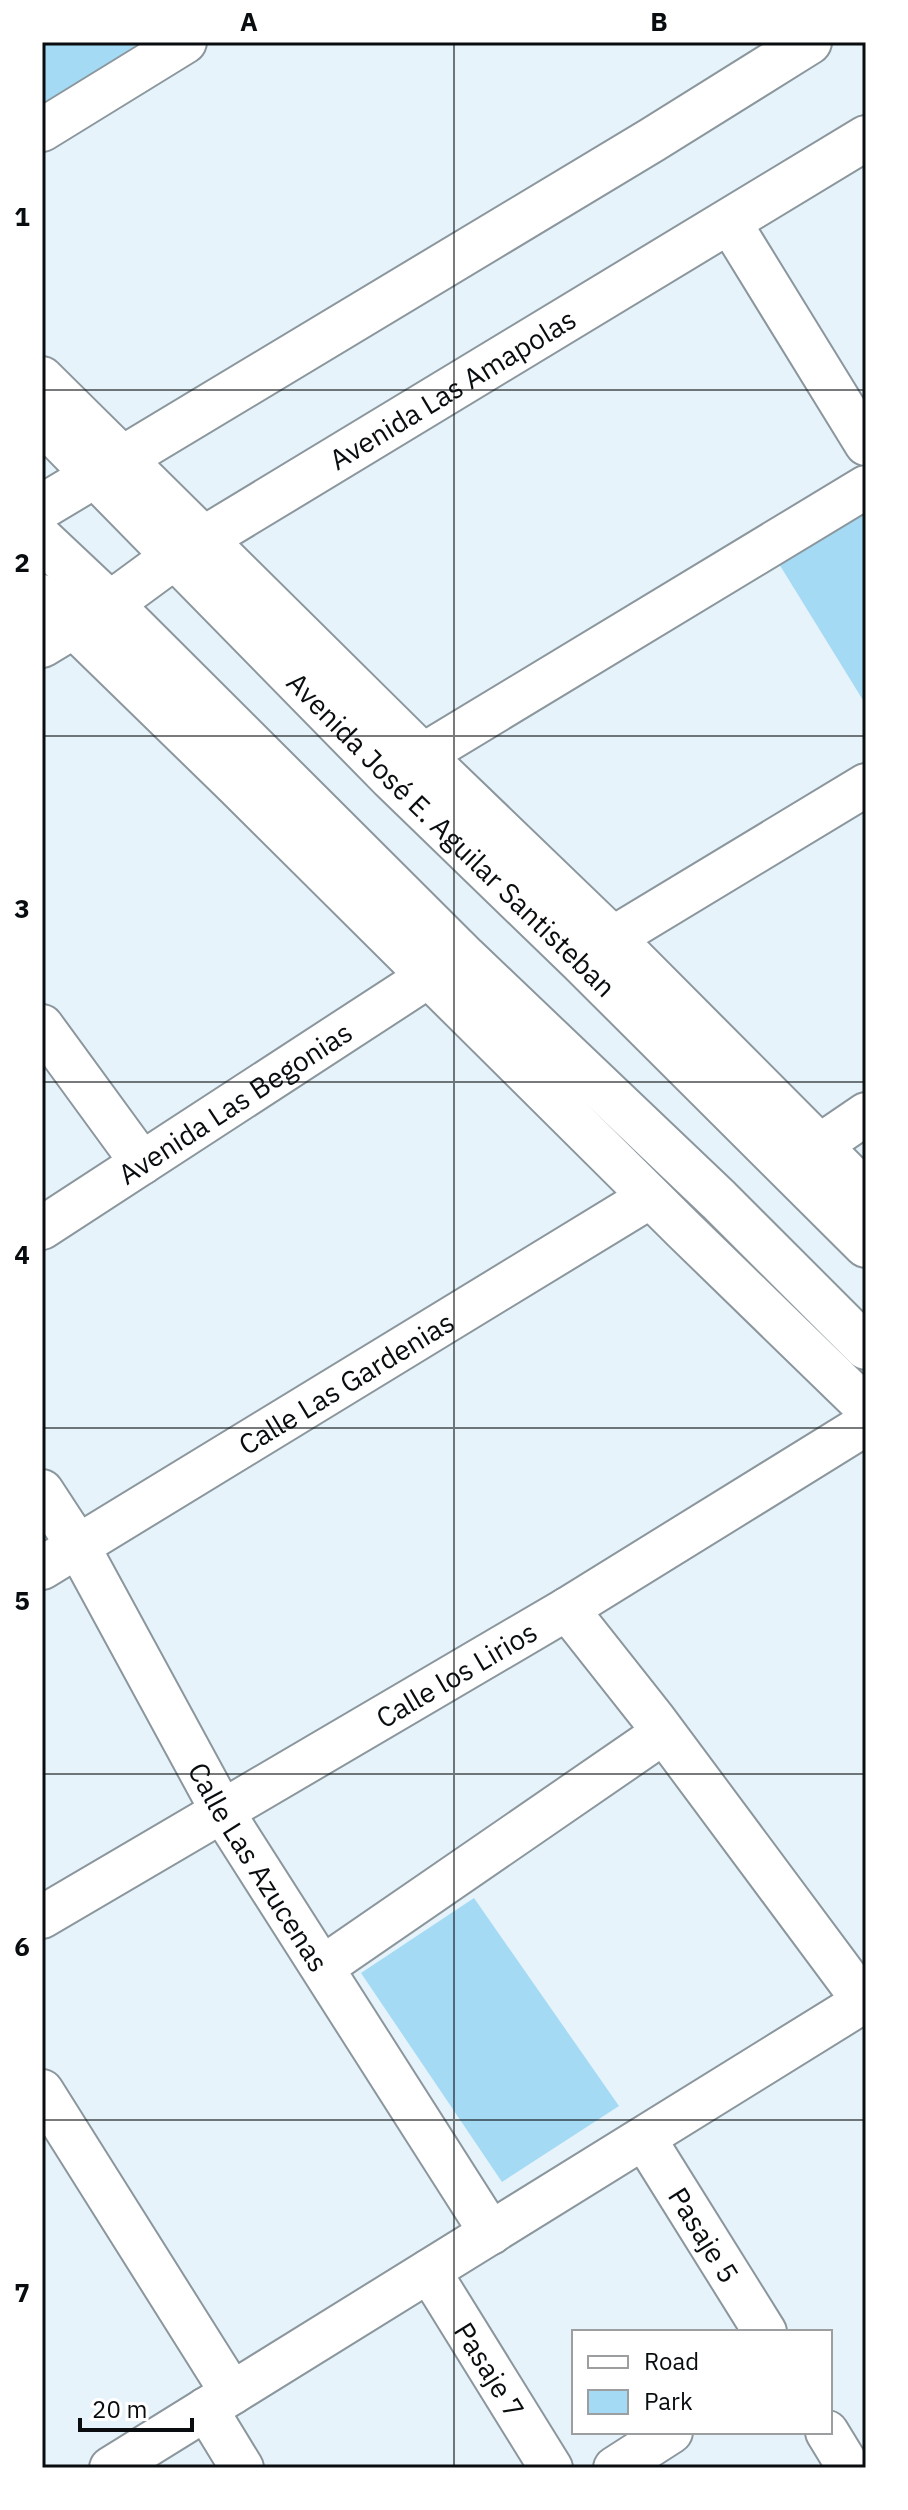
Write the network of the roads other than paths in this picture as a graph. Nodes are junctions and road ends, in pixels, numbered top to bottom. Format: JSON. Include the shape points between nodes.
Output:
{"nodes":[{"id":1,"x":185,"y":42,"type":"edge"},
{"id":2,"x":809,"y":42,"type":"edge"},
{"id":3,"x":42,"y":130,"type":"edge"},
{"id":4,"x":866,"y":138,"type":"edge"},
{"id":5,"x":730,"y":223,"type":"junction"},
{"id":6,"x":42,"y":378,"type":"edge"},
{"id":7,"x":42,"y":421,"type":"edge"},
{"id":8,"x":866,"y":444,"type":"edge"},
{"id":9,"x":110,"y":465,"type":"junction"},
{"id":10,"x":866,"y":487,"type":"edge"},
{"id":11,"x":42,"y":507,"type":"edge"},
{"id":12,"x":42,"y":540,"type":"edge"},
{"id":13,"x":190,"y":548,"type":"junction"},
{"id":14,"x":110,"y":604,"type":"junction"},
{"id":15,"x":52,"y":622,"type":"edge"},
{"id":16,"x":423,"y":755,"type":"junction"},
{"id":17,"x":866,"y":785,"type":"edge"},
{"id":18,"x":613,"y":938,"type":"junction"},
{"id":19,"x":429,"y":976,"type":"junction"},
{"id":20,"x":42,"y":1026,"type":"edge"},
{"id":21,"x":866,"y":1114,"type":"edge"},
{"id":22,"x":819,"y":1146,"type":"junction"},
{"id":23,"x":142,"y":1163,"type":"junction"},
{"id":24,"x":866,"y":1192,"type":"edge"},
{"id":25,"x":650,"y":1197,"type":"junction"},
{"id":26,"x":42,"y":1228,"type":"edge"},
{"id":27,"x":866,"y":1245,"type":"edge"},
{"id":28,"x":866,"y":1347,"type":"edge"},
{"id":29,"x":866,"y":1407,"type":"edge"},
{"id":30,"x":866,"y":1424,"type":"edge"},
{"id":31,"x":42,"y":1491,"type":"edge"},
{"id":32,"x":78,"y":1546,"type":"junction"},
{"id":33,"x":42,"y":1568,"type":"edge"},
{"id":34,"x":567,"y":1609,"type":"junction"},
{"id":35,"x":663,"y":1733,"type":"junction"},
{"id":36,"x":222,"y":1811,"type":"junction"},
{"id":37,"x":42,"y":1917,"type":"edge"},
{"id":38,"x":323,"y":1967,"type":"junction"},
{"id":39,"x":865,"y":2002,"type":"edge"},
{"id":40,"x":42,"y":2091,"type":"edge"},
{"id":41,"x":644,"y":2138,"type":"junction"},
{"id":42,"x":491,"y":2233,"type":"junction"},
{"id":43,"x":429,"y":2271,"type":"junction"},
{"id":44,"x":764,"y":2330,"type":"edge"},
{"id":45,"x":219,"y":2401,"type":"junction"},
{"id":46,"x":668,"y":2434,"type":"edge"},
{"id":47,"x":828,"y":2434,"type":"edge"},
{"id":48,"x":111,"y":2468,"type":"edge"},
{"id":49,"x":242,"y":2468,"type":"edge"},
{"id":50,"x":551,"y":2468,"type":"edge"},
{"id":51,"x":615,"y":2468,"type":"edge"},
{"id":52,"x":849,"y":2468,"type":"edge"}],
"edges":[{"from":1,"to":3,"type":"street"},
{"from":2,"to":9,"type":"main road"},
{"from":4,"to":5,"type":"main road","name":"Avenida Las Amapolas"},
{"from":5,"to":8,"type":"street"},
{"from":5,"to":13,"type":"main road","name":"Avenida Las Amapolas"},
{"from":6,"to":9,"type":"street","name":"Avenida José E. Aguilar Santisteban"},
{"from":7,"to":9,"type":"main road","name":"Avenida José E. Aguilar Santisteban"},
{"from":9,"to":11,"type":"main road"},
{"from":9,"to":13,"type":"main road","name":"Avenida José E. Aguilar Santisteban"},
{"from":10,"to":16,"type":"street"},
{"from":12,"to":14,"type":"main road"},
{"from":13,"to":14,"type":"main road","name":"Avenida Las Amapolas"},
{"from":13,"to":16,"type":"street","name":"Avenida José E. Aguilar Santisteban"},
{"from":13,"to":27,"type":"main road","name":"Avenida José E. Aguilar Santisteban","via":[[392,778]]},
{"from":14,"to":15,"type":"main road","name":"Avenida Las Amapolas"},
{"from":14,"to":28,"type":"main road"},
{"from":15,"to":19,"type":"street","via":[[235,784]]},
{"from":16,"to":18,"type":"street","name":"Avenida José E. Aguilar Santisteban"},
{"from":17,"to":18,"type":"street"},
{"from":18,"to":22,"type":"street","name":"Avenida José E. Aguilar Santisteban"},
{"from":19,"to":23,"type":"street","name":"Avenida Las Begonias"},
{"from":19,"to":25,"type":"street"},
{"from":20,"to":23,"type":"street"},
{"from":21,"to":22,"type":"street"},
{"from":22,"to":24,"type":"street","name":"Avenida José E. Aguilar Santisteban"},
{"from":23,"to":26,"type":"street","name":"Avenida Las Begonias"},
{"from":25,"to":29,"type":"street"},
{"from":25,"to":32,"type":"street","name":"Calle Las Gardenias"},
{"from":30,"to":34,"type":"street","name":"Calle los Lirios"},
{"from":31,"to":32,"type":"street","name":"Calle Las Azucenas"},
{"from":32,"to":33,"type":"street","name":"Calle Las Gardenias"},
{"from":32,"to":36,"type":"street","name":"Calle Las Azucenas"},
{"from":34,"to":35,"type":"street"},
{"from":34,"to":36,"type":"street","name":"Calle los Lirios"},
{"from":35,"to":38,"type":"street"},
{"from":35,"to":39,"type":"street"},
{"from":36,"to":37,"type":"street","name":"Calle los Lirios"},
{"from":36,"to":38,"type":"street","name":"Calle Las Azucenas"},
{"from":38,"to":42,"type":"street","name":"Calle Las Azucenas"},
{"from":39,"to":41,"type":"street"},
{"from":40,"to":45,"type":"street"},
{"from":41,"to":42,"type":"street"},
{"from":41,"to":44,"type":"street","name":"Pasaje 5"},
{"from":42,"to":43,"type":"street"},
{"from":43,"to":45,"type":"street"},
{"from":43,"to":50,"type":"street","name":"Pasaje 7"},
{"from":45,"to":48,"type":"street"},
{"from":45,"to":49,"type":"street"},
{"from":46,"to":51,"type":"street"},
{"from":47,"to":52,"type":"street"}]}
